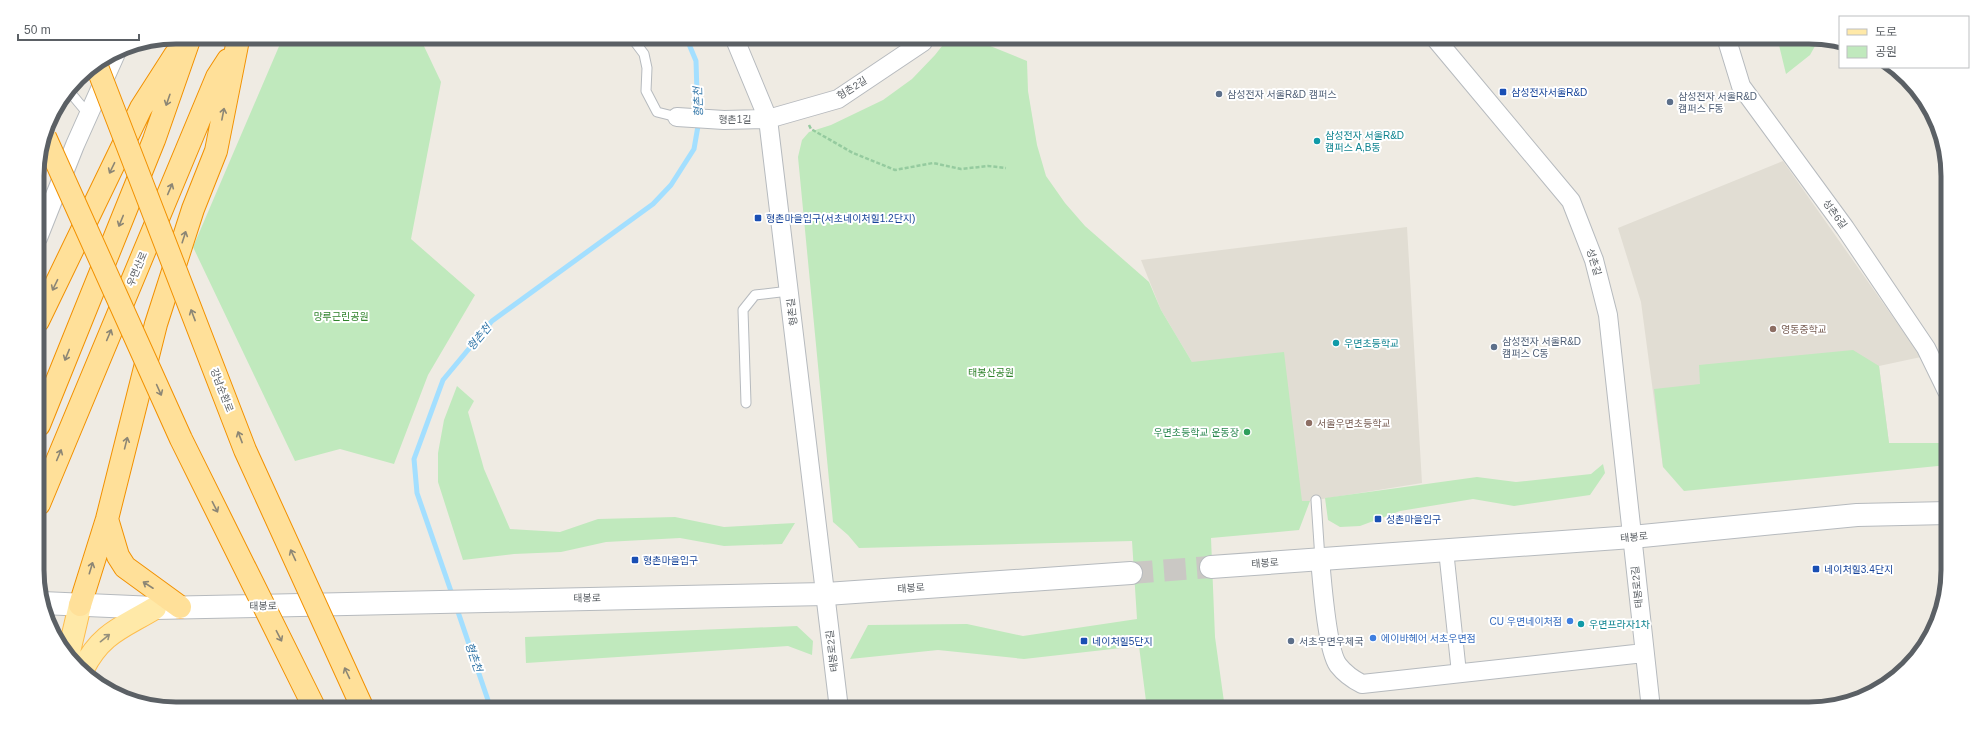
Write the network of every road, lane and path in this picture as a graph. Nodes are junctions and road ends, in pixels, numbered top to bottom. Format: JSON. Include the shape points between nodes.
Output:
{"nodes":[{"id":1,"x":182,"y":44,"type":"edge"},
{"id":2,"x":188,"y":44,"type":"edge"},
{"id":3,"x":236,"y":44,"type":"edge"},
{"id":4,"x":237,"y":44,"type":"edge"},
{"id":5,"x":636,"y":44,"type":"edge"},
{"id":6,"x":737,"y":44,"type":"edge"},
{"id":7,"x":920,"y":44,"type":"edge"},
{"id":8,"x":1440,"y":44,"type":"edge"},
{"id":9,"x":1728,"y":44,"type":"edge"},
{"id":10,"x":113,"y":60,"type":"edge"},
{"id":11,"x":98,"y":69,"type":"edge"},
{"id":12,"x":72,"y":94,"type":"edge"},
{"id":13,"x":799,"y":110,"type":"junction"},
{"id":14,"x":89,"y":115,"type":"junction"},
{"id":15,"x":677,"y":117,"type":"joint"},
{"id":16,"x":768,"y":119,"type":"junction"},
{"id":17,"x":48,"y":143,"type":"edge"},
{"id":18,"x":1006,"y":168,"type":"dead end"},
{"id":19,"x":44,"y":223,"type":"edge"},
{"id":20,"x":789,"y":291,"type":"junction"},
{"id":21,"x":44,"y":309,"type":"edge"},
{"id":22,"x":1941,"y":377,"type":"edge"},
{"id":23,"x":746,"y":403,"type":"dead end"},
{"id":24,"x":44,"y":413,"type":"edge"},
{"id":25,"x":44,"y":492,"type":"edge"},
{"id":26,"x":1316,"y":500,"type":"dead end"},
{"id":27,"x":1941,"y":513,"type":"edge"},
{"id":28,"x":107,"y":518,"type":"junction"},
{"id":29,"x":1632,"y":537,"type":"junction"},
{"id":30,"x":1446,"y":550,"type":"junction"},
{"id":31,"x":1320,"y":559,"type":"junction"},
{"id":32,"x":1211,"y":567,"type":"tunnel mouth"},
{"id":33,"x":1131,"y":573,"type":"tunnel mouth"},
{"id":34,"x":826,"y":594,"type":"junction"},
{"id":35,"x":49,"y":603,"type":"edge"},
{"id":36,"x":80,"y":605,"type":"junction"},
{"id":37,"x":180,"y":607,"type":"junction"},
{"id":38,"x":155,"y":608,"type":"junction"},
{"id":39,"x":70,"y":648,"type":"edge"},
{"id":40,"x":1644,"y":653,"type":"junction"},
{"id":41,"x":85,"y":665,"type":"edge"},
{"id":42,"x":1459,"y":674,"type":"junction"},
{"id":43,"x":312,"y":702,"type":"edge"},
{"id":44,"x":360,"y":702,"type":"edge"},
{"id":45,"x":838,"y":702,"type":"edge"},
{"id":46,"x":1650,"y":702,"type":"edge"}],
"edges":[{"from":1,"to":21,"type":"highway","one_way":true,"via":[[141,108]]},
{"from":2,"to":24,"type":"highway","one_way":true,"via":[[154,140]]},
{"from":25,"to":3,"type":"highway","name":"우면산로","one_way":true,"via":[[217,77]]},
{"from":28,"to":4,"type":"highway","one_way":true,"via":[[156,324],[193,209],[216,151]]},
{"from":5,"to":15,"type":"lane","via":[[644,54],[647,68],[646,92],[657,112]]},
{"from":6,"to":16,"type":"street","name":"형촌길"},
{"from":7,"to":13,"type":"street","name":"형촌2길","via":[[838,99]]},
{"from":8,"to":29,"type":"street","name":"성촌길","via":[[1562,189],[1574,208],[1594,260],[1608,315]]},
{"from":9,"to":22,"type":"street","name":"성촌6길","via":[[1741,86],[1849,234],[1926,348]]},
{"from":10,"to":14,"type":"street"},
{"from":44,"to":11,"type":"highway","name":"강남순환로","one_way":true,"bridge":true,"via":[[245,450]]},
{"from":12,"to":14,"type":"lane"},
{"from":13,"to":16,"type":"street","name":"형촌2길"},
{"from":13,"to":18,"type":"path","via":[[812,129],[853,153],[895,170],[933,164],[961,169],[988,166]]},
{"from":14,"to":19,"type":"street"},
{"from":15,"to":16,"type":"street","name":"형촌1길"},
{"from":16,"to":20,"type":"street","name":"형촌길"},
{"from":17,"to":43,"type":"highway","one_way":true,"bridge":true,"via":[[181,439]]},
{"from":20,"to":23,"type":"lane","via":[[755,295],[743,310]]},
{"from":20,"to":34,"type":"street","name":"형촌길"},
{"from":26,"to":31,"type":"lane"},
{"from":27,"to":29,"type":"street","name":"태봉로","via":[[1857,515]]},
{"from":36,"to":28,"type":"highway","one_way":true},
{"from":37,"to":28,"type":"highway","one_way":true,"via":[[125,568],[118,556]]},
{"from":29,"to":30,"type":"street","name":"태봉로"},
{"from":29,"to":40,"type":"street","name":"태봉로2길"},
{"from":30,"to":31,"type":"street","name":"태봉로"},
{"from":30,"to":42,"type":"street"},
{"from":31,"to":32,"type":"street","name":"태봉로"},
{"from":31,"to":42,"type":"street","via":[[1331,644],[1337,664],[1348,676],[1362,684]]},
{"from":33,"to":34,"type":"street","name":"태봉로"},
{"from":34,"to":37,"type":"street","name":"태봉로"},
{"from":34,"to":45,"type":"street","name":"태봉로2길"},
{"from":35,"to":36,"type":"street","name":"태봉로"},
{"from":36,"to":38,"type":"street","name":"태봉로"},
{"from":36,"to":39,"type":"main road"},
{"from":37,"to":38,"type":"street","name":"태봉로"},
{"from":41,"to":38,"type":"main road","one_way":true,"via":[[102,640]]},
{"from":40,"to":42,"type":"street"},
{"from":40,"to":46,"type":"street","name":"태봉로2길"}]}
